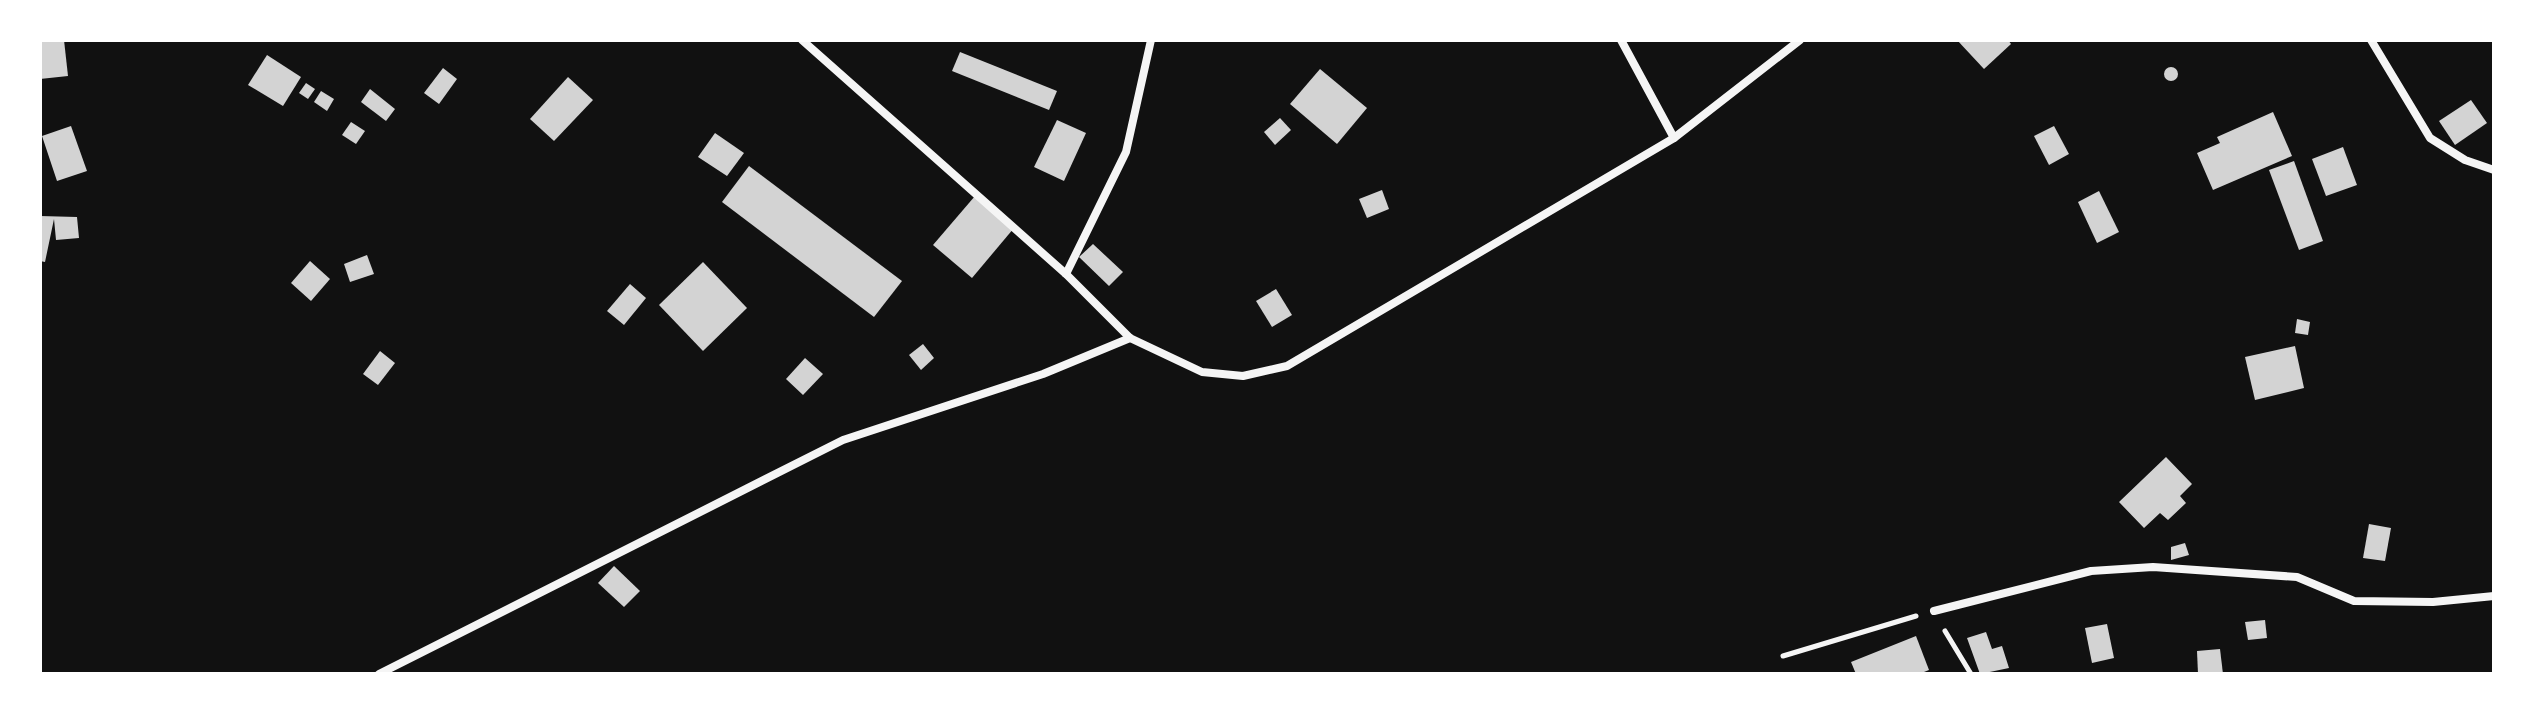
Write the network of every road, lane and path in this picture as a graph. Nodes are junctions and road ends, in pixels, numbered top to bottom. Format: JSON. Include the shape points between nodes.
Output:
{"nodes":[{"id":1,"x":802,"y":40,"type":"edge"},
{"id":2,"x":1151,"y":40,"type":"edge"},
{"id":3,"x":1621,"y":40,"type":"edge"},
{"id":4,"x":1800,"y":40,"type":"edge"},
{"id":5,"x":2371,"y":40,"type":"edge"},
{"id":6,"x":1674,"y":138,"type":"junction"},
{"id":7,"x":2494,"y":170,"type":"edge"},
{"id":8,"x":1066,"y":274,"type":"junction"},
{"id":9,"x":1130,"y":338,"type":"junction"},
{"id":10,"x":2494,"y":596,"type":"edge"},
{"id":11,"x":1934,"y":611,"type":"junction"},
{"id":12,"x":1783,"y":656,"type":"dead end"},
{"id":13,"x":379,"y":674,"type":"edge"},
{"id":14,"x":1971,"y":674,"type":"edge"}],
"edges":[{"from":1,"to":8,"type":"street"},
{"from":2,"to":8,"type":"street","via":[[1126,152]]},
{"from":3,"to":6,"type":"street"},
{"from":4,"to":6,"type":"street"},
{"from":5,"to":7,"type":"street","via":[[2430,138],[2465,160]]},
{"from":6,"to":9,"type":"street","via":[[1287,366],[1243,376],[1202,372]]},
{"from":8,"to":9,"type":"street"},
{"from":9,"to":13,"type":"street","via":[[1043,374],[843,440]]},
{"from":10,"to":11,"type":"street","via":[[2354,601],[2297,577],[2153,567],[2091,571]]},
{"from":11,"to":12,"type":"path"},
{"from":11,"to":14,"type":"path"}]}
